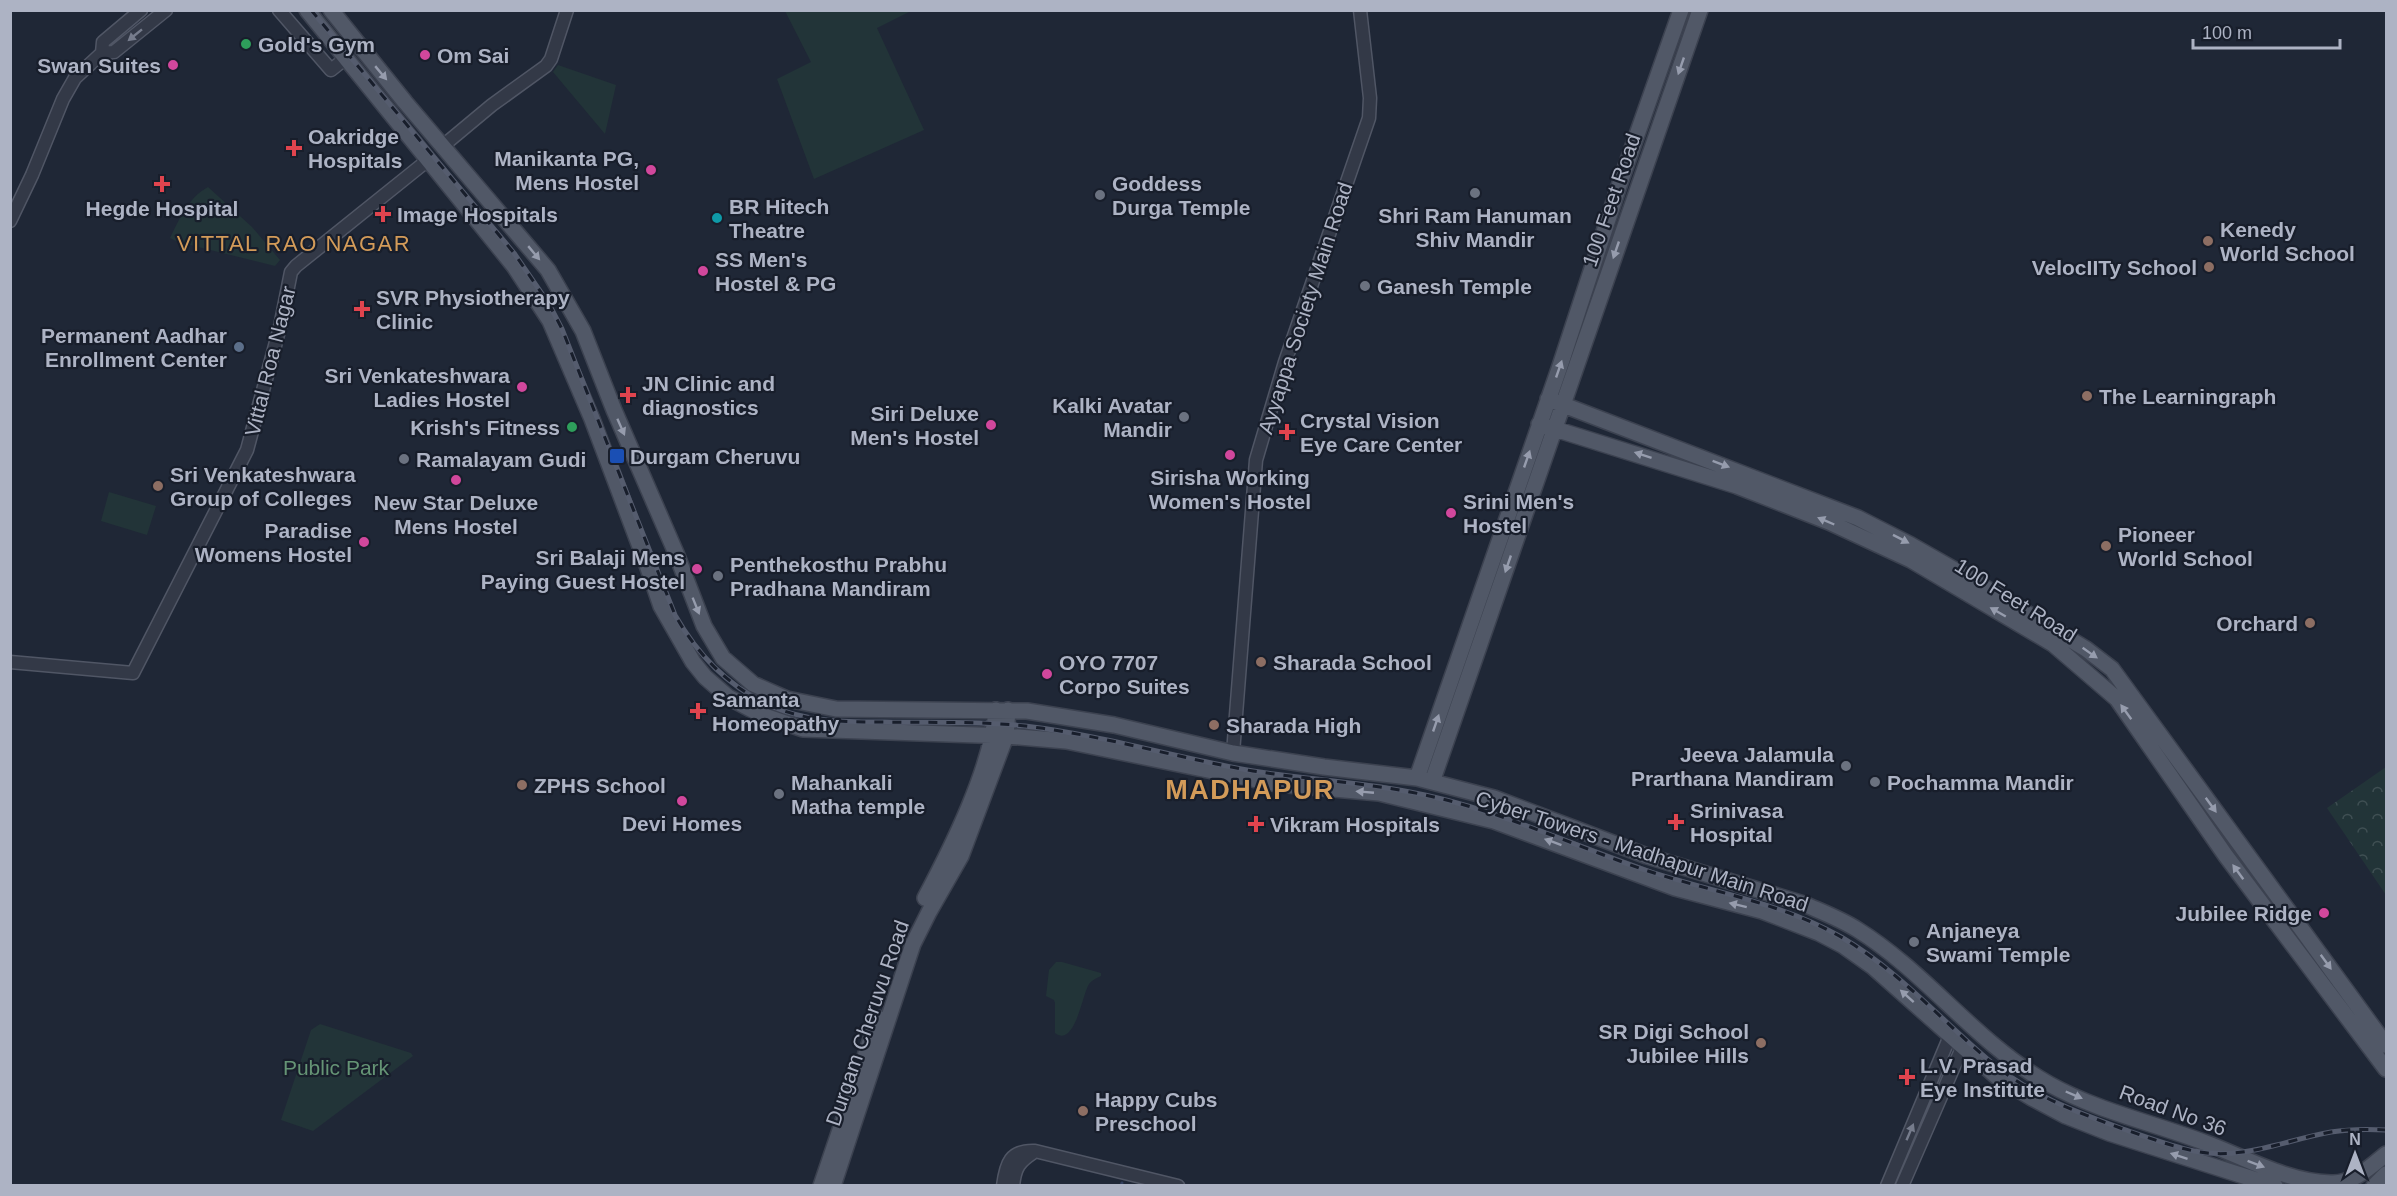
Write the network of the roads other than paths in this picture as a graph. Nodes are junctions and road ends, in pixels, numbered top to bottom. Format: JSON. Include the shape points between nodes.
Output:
{"nodes":[{"id":1,"x":141,"y":10,"type":"edge"},
{"id":2,"x":166,"y":10,"type":"edge"},
{"id":3,"x":279,"y":10,"type":"edge"},
{"id":4,"x":307,"y":10,"type":"edge"},
{"id":5,"x":331,"y":10,"type":"edge"},
{"id":6,"x":567,"y":10,"type":"edge"},
{"id":7,"x":1360,"y":10,"type":"edge"},
{"id":8,"x":1681,"y":10,"type":"edge"},
{"id":9,"x":1700,"y":10,"type":"edge"},
{"id":10,"x":102,"y":53,"type":"junction"},
{"id":11,"x":346,"y":58,"type":"junction"},
{"id":12,"x":444,"y":145,"type":"junction"},
{"id":13,"x":428,"y":160,"type":"junction"},
{"id":14,"x":10,"y":221,"type":"edge"},
{"id":15,"x":1548,"y":399,"type":"junction"},
{"id":16,"x":1564,"y":405,"type":"junction"},
{"id":17,"x":1539,"y":424,"type":"junction"},
{"id":18,"x":1555,"y":430,"type":"junction"},
{"id":19,"x":10,"y":662,"type":"edge"},
{"id":20,"x":1002,"y":710,"type":"junction"},
{"id":21,"x":1000,"y":735,"type":"junction"},
{"id":22,"x":1233,"y":753,"type":"junction"},
{"id":23,"x":2178,"y":773,"type":"junction"},
{"id":24,"x":1424,"y":780,"type":"junction"},
{"id":25,"x":1961,"y":1015,"type":"joint"},
{"id":26,"x":1950,"y":1036,"type":"junction"},
{"id":27,"x":2386,"y":1045,"type":"edge"},
{"id":28,"x":1962,"y":1048,"type":"junction"},
{"id":29,"x":2386,"y":1069,"type":"edge"},
{"id":30,"x":1936,"y":1072,"type":"junction"},
{"id":31,"x":1948,"y":1077,"type":"junction"},
{"id":32,"x":2101,"y":1107,"type":"junction"},
{"id":33,"x":850,"y":1119,"type":"junction"},
{"id":34,"x":2092,"y":1126,"type":"junction"},
{"id":35,"x":1035,"y":1151,"type":"junction"},
{"id":36,"x":2386,"y":1154,"type":"edge"},
{"id":37,"x":2386,"y":1174,"type":"edge"},
{"id":38,"x":821,"y":1185,"type":"edge"},
{"id":39,"x":833,"y":1185,"type":"edge"},
{"id":40,"x":1003,"y":1185,"type":"edge"},
{"id":41,"x":1013,"y":1185,"type":"edge"},
{"id":42,"x":1178,"y":1185,"type":"edge"},
{"id":43,"x":1887,"y":1185,"type":"edge"},
{"id":44,"x":1902,"y":1185,"type":"edge"},
{"id":45,"x":2275,"y":1185,"type":"edge"},
{"id":46,"x":2374,"y":1185,"type":"edge"}],
"edges":[{"from":1,"to":10,"type":"street","via":[[103,42]]},
{"from":2,"to":10,"type":"street","one_way":true,"via":[[114,52]]},
{"from":3,"to":11,"type":"street","via":[[331,70]]},
{"from":4,"to":11,"type":"main road","name":"Cyber Towers - Madhapur Main Road"},
{"from":5,"to":12,"type":"main road","name":"Cyber Towers - Madhapur Main Road","one_way":true},
{"from":6,"to":12,"type":"street","via":[[546,66]]},
{"from":7,"to":22,"type":"street","name":"Ayyappa Society Main Road","via":[[1369,118],[1284,362],[1256,460]]},
{"from":15,"to":8,"type":"main road","name":"100 Feet Road","one_way":true},
{"from":9,"to":16,"type":"main road","name":"100 Feet Road","one_way":true},
{"from":10,"to":14,"type":"street","via":[[75,78],[63,99]]},
{"from":11,"to":13,"type":"main road","name":"Cyber Towers - Madhapur Main Road"},
{"from":12,"to":20,"type":"main road","name":"Cyber Towers - Madhapur Main Road","one_way":true,"via":[[561,289],[583,331],[694,605],[723,658],[753,684],[816,706],[860,710]]},
{"from":13,"to":19,"type":"street","name":"Vittal Roa Nagar","via":[[291,272],[247,450],[133,673]]},
{"from":13,"to":21,"type":"main road","name":"Cyber Towers - Madhapur Main Road","via":[[514,266],[550,321],[592,419],[661,606],[682,647],[705,677],[741,705],[804,729]]},
{"from":15,"to":16,"type":"main road","name":"100 Feet Road"},
{"from":15,"to":17,"type":"main road","name":"100 Feet Road"},
{"from":16,"to":18,"type":"main road","name":"100 Feet Road"},
{"from":16,"to":23,"type":"main road","name":"100 Feet Road","one_way":true,"via":[[1858,518],[1959,572],[2112,669]]},
{"from":17,"to":18,"type":"main road","name":"100 Feet Road"},
{"from":24,"to":17,"type":"main road","one_way":true},
{"from":23,"to":18,"type":"main road","name":"100 Feet Road","one_way":true,"via":[[2117,699],[2053,644],[1911,560],[1737,486]]},
{"from":18,"to":24,"type":"main road","one_way":true},
{"from":20,"to":21,"type":"main road","name":"Durgam Cheruvu Road"},
{"from":20,"to":22,"type":"main road","name":"Cyber Towers - Madhapur Main Road","via":[[1114,725]]},
{"from":26,"to":21,"type":"main road","name":"Cyber Towers - Madhapur Main Road","one_way":true,"via":[[1873,967],[1819,933],[1761,911],[1675,888],[1494,821],[1379,793],[1276,784],[1066,741]]},
{"from":21,"to":33,"type":"main road","name":"Durgam Cheruvu Road","via":[[961,856],[908,942]]},
{"from":22,"to":24,"type":"main road","name":"Cyber Towers - Madhapur Main Road"},
{"from":23,"to":27,"type":"main road","name":"100 Feet Road","one_way":true},
{"from":29,"to":23,"type":"main road","name":"100 Feet Road","one_way":true,"via":[[2239,873]]},
{"from":24,"to":25,"type":"main road","name":"Cyber Towers - Madhapur Main Road","via":[[1494,798],[1647,856],[1821,911],[1857,929]]},
{"from":25,"to":32,"type":"main road","name":"Road No 36","one_way":true,"via":[[2049,1084]]},
{"from":26,"to":28,"type":"main road","name":"Cyber Towers - Madhapur Main Road"},
{"from":26,"to":30,"type":"street"},
{"from":28,"to":31,"type":"street"},
{"from":28,"to":34,"type":"main road","name":"Road No 36","via":[[1996,1076],[2032,1098]]},
{"from":30,"to":31,"type":"street"},
{"from":43,"to":30,"type":"street","one_way":true},
{"from":31,"to":44,"type":"street"},
{"from":32,"to":34,"type":"main road"},
{"from":32,"to":36,"type":"main road","name":"Road No 36","one_way":true,"via":[[2312,1181],[2346,1182]]},
{"from":33,"to":38,"type":"main road","name":"Durgam Cheruvu Road"},
{"from":33,"to":39,"type":"main road","name":"Durgam Cheruvu Road"},
{"from":45,"to":34,"type":"main road","name":"Road No 36","one_way":true},
{"from":35,"to":40,"type":"street","via":[[1024,1151],[1011,1158]]},
{"from":35,"to":41,"type":"street","via":[[1015,1170]]},
{"from":35,"to":42,"type":"street"},
{"from":37,"to":46,"type":"main road"}]}
